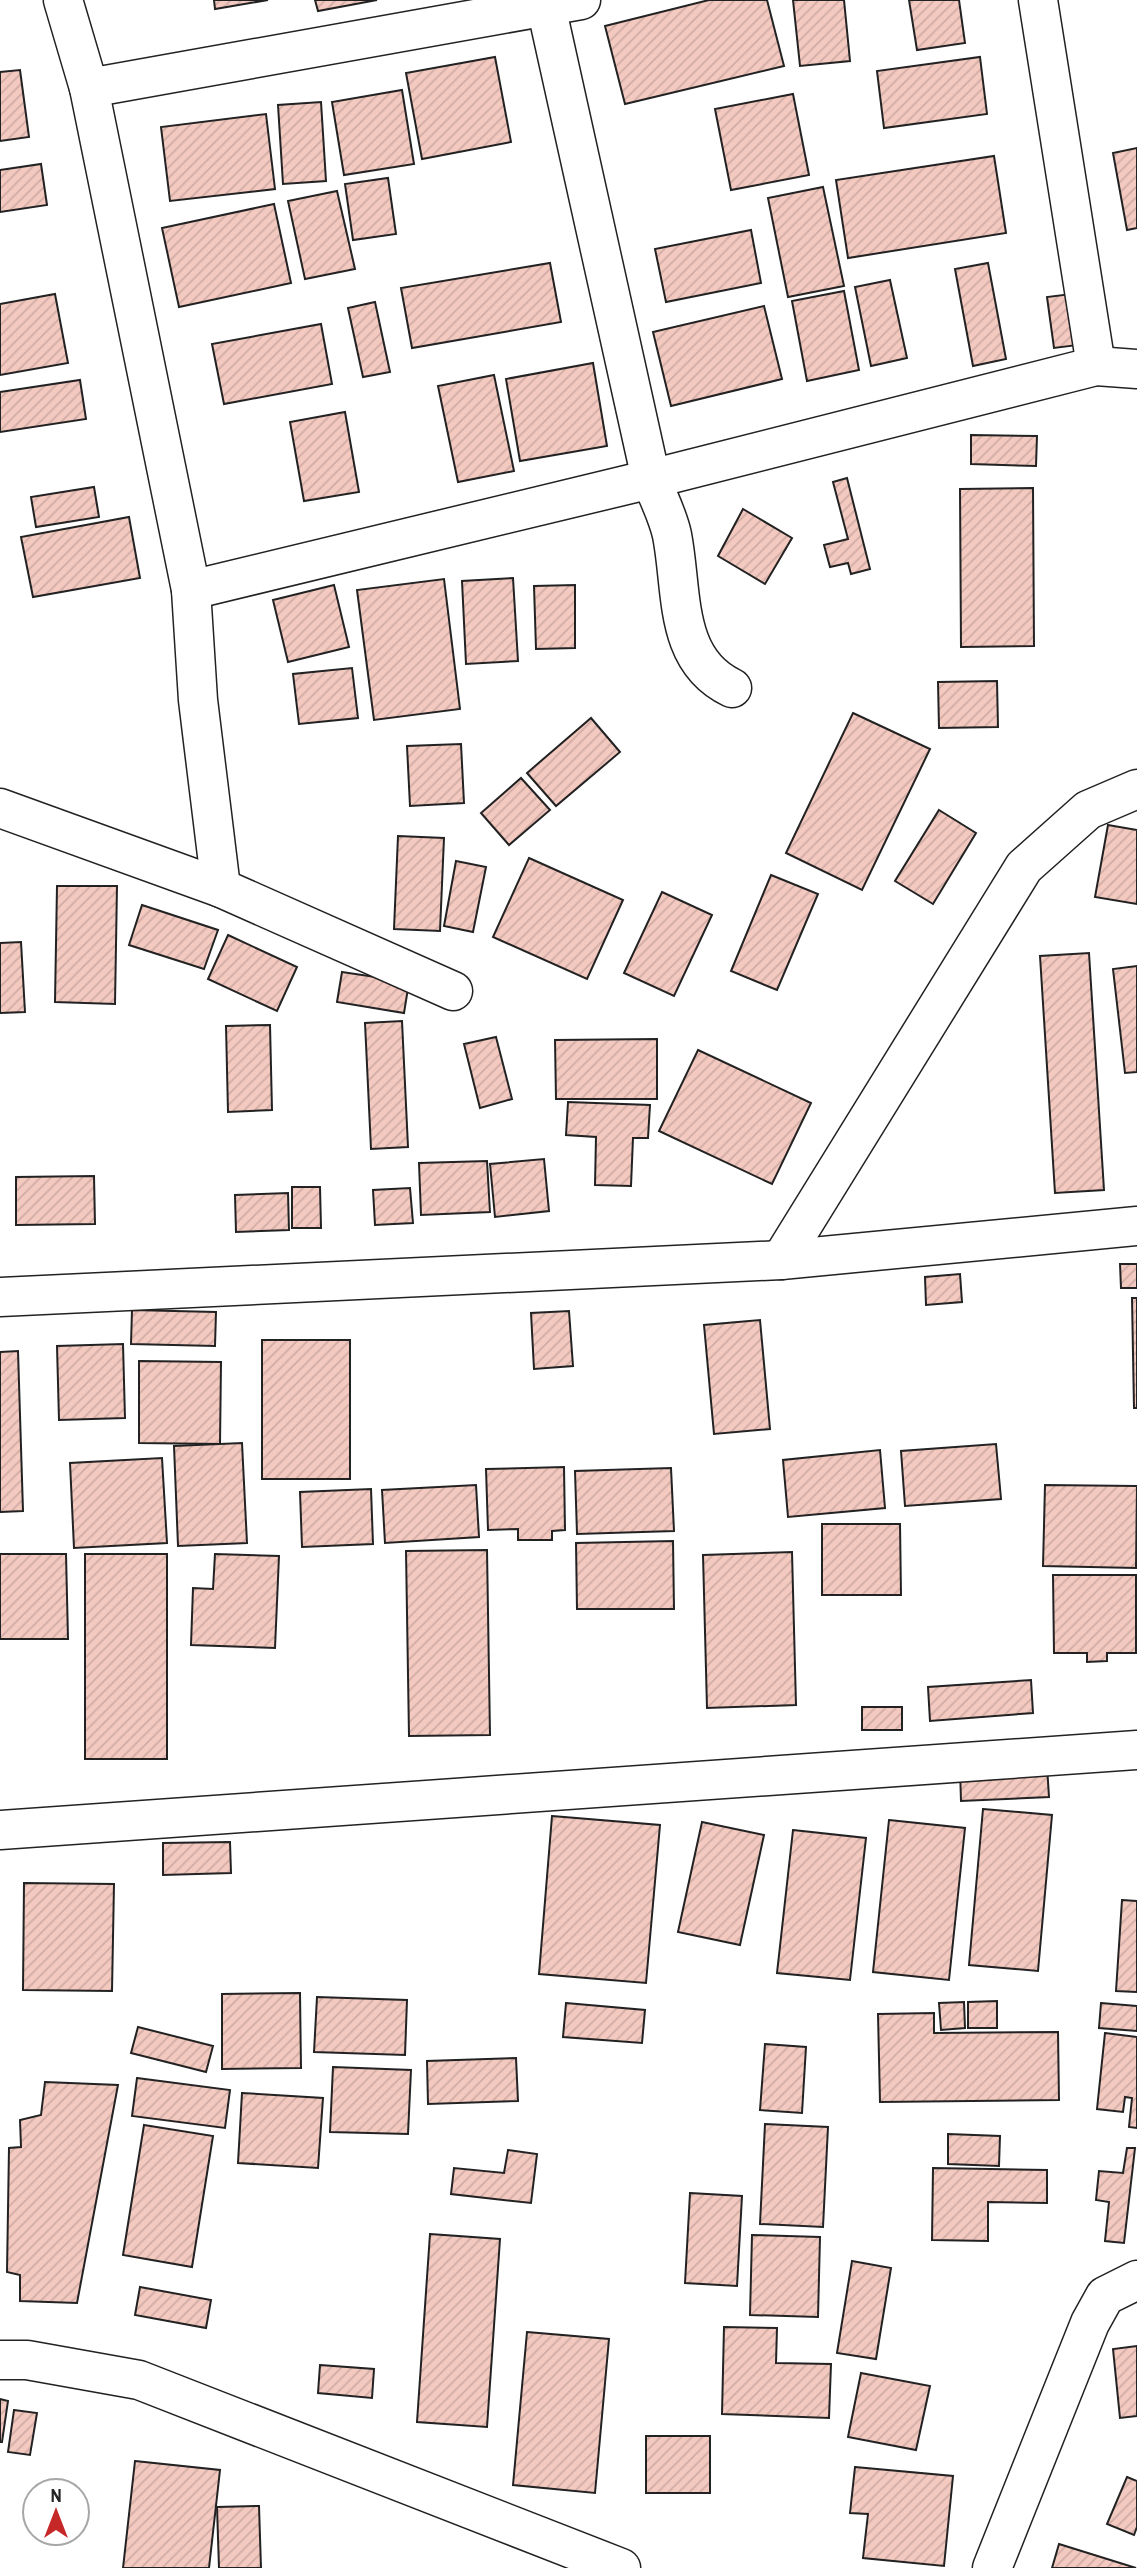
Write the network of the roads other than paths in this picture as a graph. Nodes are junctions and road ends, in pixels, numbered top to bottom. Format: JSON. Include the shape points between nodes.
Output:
{"nodes":[{"id":1,"x":63,"y":0,"type":"edge"},
{"id":2,"x":1038,"y":0,"type":"edge"},
{"id":3,"x":564,"y":3,"type":"edge"},
{"id":4,"x":89,"y":88,"type":"junction"},
{"id":5,"x":1096,"y":366,"type":"junction"},
{"id":6,"x":1137,"y":369,"type":"edge"},
{"id":7,"x":652,"y":479,"type":"junction"},
{"id":8,"x":191,"y":590,"type":"junction"},
{"id":9,"x":732,"y":688,"type":"dead end"},
{"id":10,"x":1137,"y":789,"type":"edge"},
{"id":11,"x":0,"y":808,"type":"edge"},
{"id":12,"x":221,"y":888,"type":"junction"},
{"id":13,"x":453,"y":991,"type":"dead end"},
{"id":14,"x":1137,"y":1226,"type":"edge"},
{"id":15,"x":781,"y":1260,"type":"junction"},
{"id":16,"x":0,"y":1297,"type":"edge"},
{"id":17,"x":1137,"y":1749,"type":"edge"},
{"id":18,"x":0,"y":1830,"type":"edge"},
{"id":19,"x":1137,"y":2280,"type":"edge"},
{"id":20,"x":0,"y":2360,"type":"edge"},
{"id":21,"x":621,"y":2568,"type":"edge"},
{"id":22,"x":992,"y":2568,"type":"edge"}],
"edges":[{"from":1,"to":4,"type":"street"},
{"from":2,"to":5,"type":"street"},
{"from":3,"to":4,"type":"street"},
{"from":3,"to":7,"type":"street"},
{"from":4,"to":8,"type":"street"},
{"from":5,"to":6,"type":"street"},
{"from":5,"to":7,"type":"street"},
{"from":7,"to":8,"type":"street"},
{"from":7,"to":9,"type":"street","via":[[671,531],[684,629],[695,656],[715,680]]},
{"from":8,"to":12,"type":"street","via":[[198,700]]},
{"from":10,"to":15,"type":"street","via":[[1088,810],[1024,867]]},
{"from":11,"to":12,"type":"street"},
{"from":12,"to":13,"type":"street"},
{"from":14,"to":15,"type":"street"},
{"from":15,"to":16,"type":"street"},
{"from":17,"to":18,"type":"street"},
{"from":19,"to":22,"type":"street","via":[[1105,2296],[1090,2323]]},
{"from":20,"to":21,"type":"street","via":[[27,2360],[139,2380]]}]}
